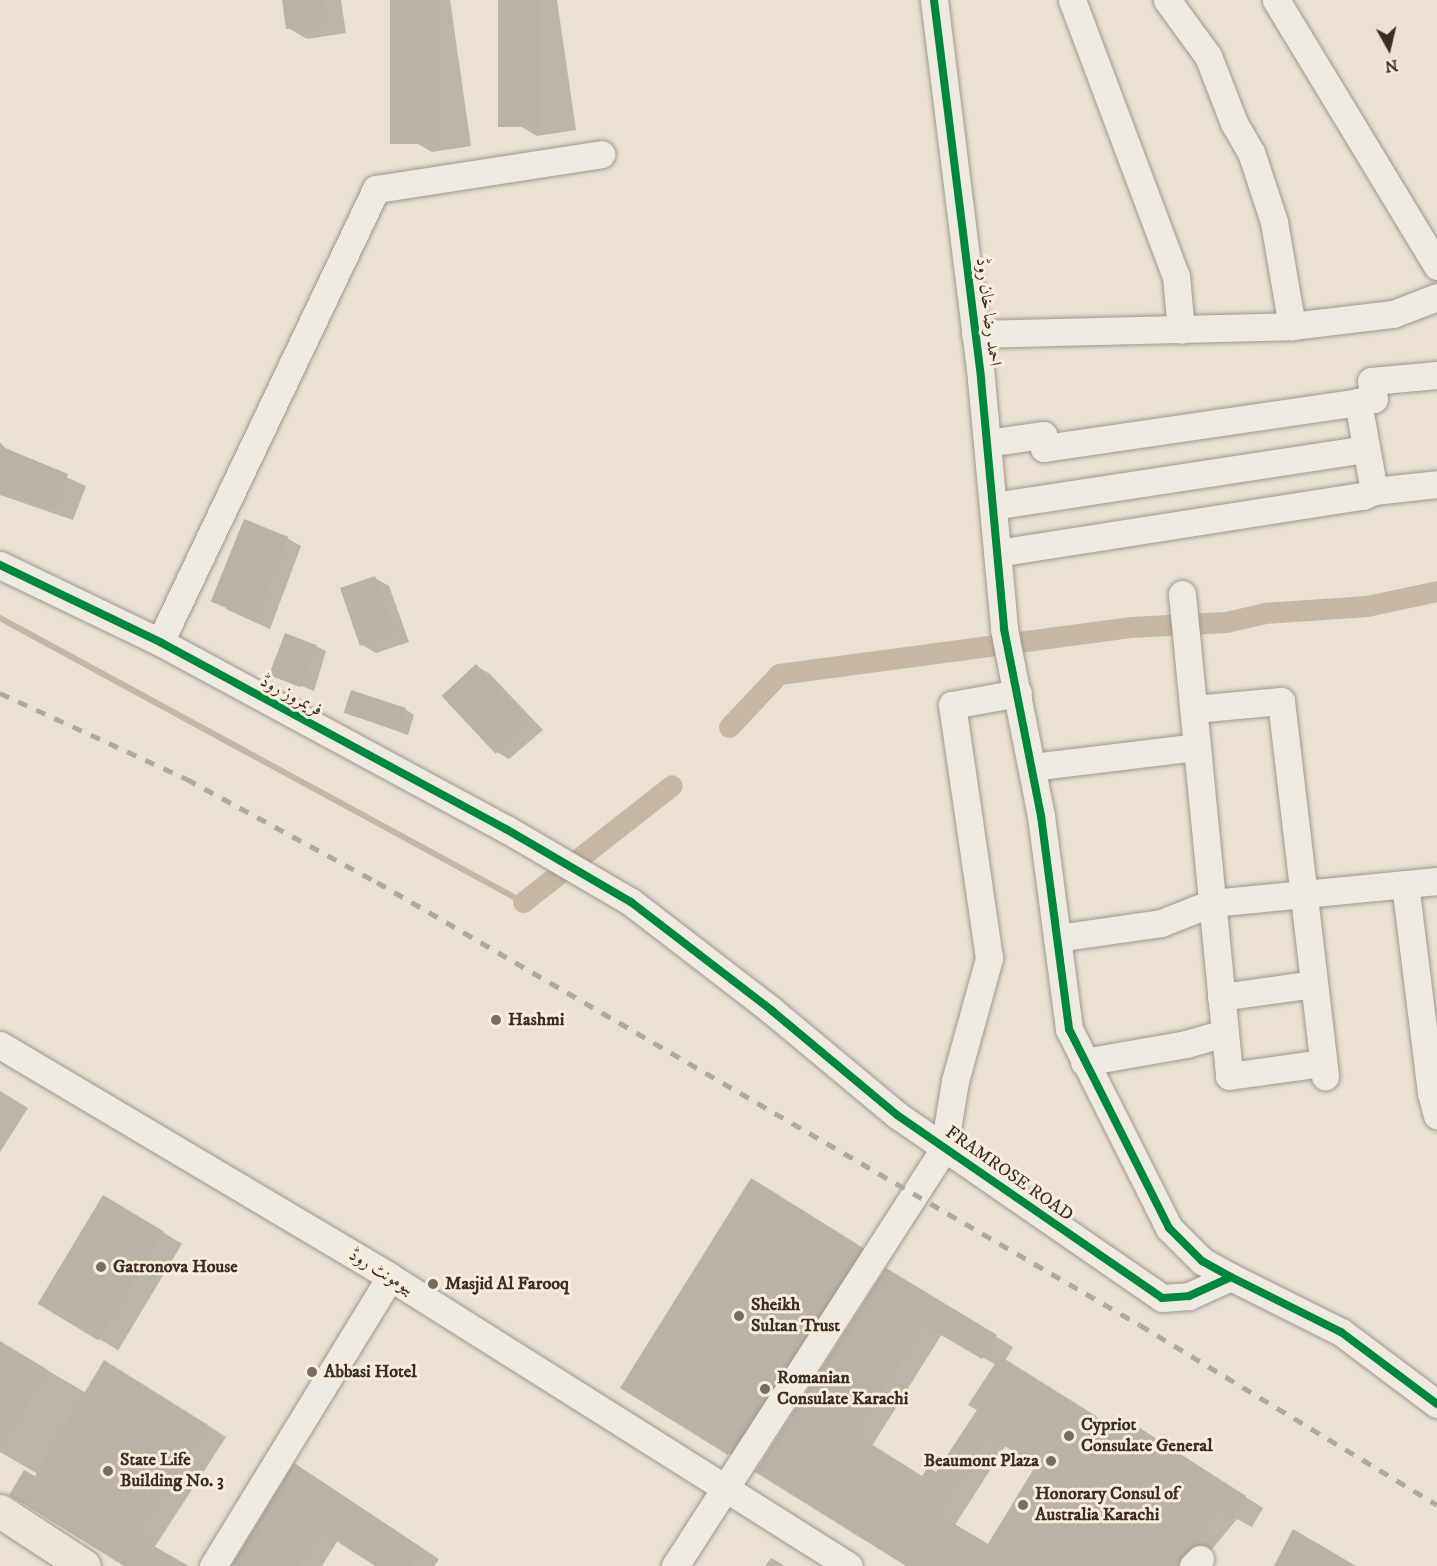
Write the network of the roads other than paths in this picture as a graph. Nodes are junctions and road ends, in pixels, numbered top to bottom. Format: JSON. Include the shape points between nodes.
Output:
{"nodes":[{"id":1,"x":934,"y":0,"type":"edge"},
{"id":2,"x":1072,"y":0,"type":"edge"},
{"id":3,"x":1167,"y":0,"type":"edge"},
{"id":4,"x":1276,"y":0,"type":"edge"},
{"id":5,"x":601,"y":154,"type":"dead end"},
{"id":6,"x":1437,"y":266,"type":"edge"},
{"id":7,"x":1437,"y":297,"type":"edge"},
{"id":8,"x":1293,"y":326,"type":"junction"},
{"id":9,"x":1181,"y":330,"type":"junction"},
{"id":10,"x":975,"y":334,"type":"junction"},
{"id":11,"x":1437,"y":375,"type":"edge"},
{"id":12,"x":1358,"y":402,"type":"junction"},
{"id":13,"x":987,"y":443,"type":"junction"},
{"id":14,"x":1366,"y":449,"type":"junction"},
{"id":15,"x":1437,"y":484,"type":"edge"},
{"id":16,"x":1374,"y":490,"type":"junction"},
{"id":17,"x":993,"y":506,"type":"junction"},
{"id":18,"x":997,"y":553,"type":"junction"},
{"id":19,"x":0,"y":565,"type":"edge"},
{"id":20,"x":1182,"y":594,"type":"dead end"},
{"id":21,"x":160,"y":642,"type":"junction"},
{"id":22,"x":1017,"y":693,"type":"junction"},
{"id":23,"x":1194,"y":709,"type":"junction"},
{"id":24,"x":1197,"y":747,"type":"junction"},
{"id":25,"x":1032,"y":767,"type":"junction"},
{"id":26,"x":591,"y":878,"type":"joint"},
{"id":27,"x":1437,"y":880,"type":"edge"},
{"id":28,"x":1405,"y":884,"type":"junction"},
{"id":29,"x":1301,"y":894,"type":"junction"},
{"id":30,"x":1212,"y":903,"type":"junction"},
{"id":31,"x":1057,"y":938,"type":"junction"},
{"id":32,"x":1313,"y":984,"type":"junction"},
{"id":33,"x":1221,"y":997,"type":"junction"},
{"id":34,"x":1224,"y":1033,"type":"junction"},
{"id":35,"x":0,"y":1045,"type":"edge"},
{"id":36,"x":1084,"y":1062,"type":"junction"},
{"id":37,"x":1437,"y":1115,"type":"edge"},
{"id":38,"x":944,"y":1148,"type":"junction"},
{"id":39,"x":390,"y":1277,"type":"junction"},
{"id":40,"x":1231,"y":1277,"type":"junction"},
{"id":41,"x":1437,"y":1404,"type":"edge"},
{"id":42,"x":724,"y":1489,"type":"junction"},
{"id":43,"x":0,"y":1511,"type":"edge"},
{"id":44,"x":84,"y":1566,"type":"edge"},
{"id":45,"x":213,"y":1566,"type":"edge"},
{"id":46,"x":675,"y":1566,"type":"edge"},
{"id":47,"x":849,"y":1566,"type":"edge"}],
"edges":[{"from":1,"to":10,"type":"street","name":"احمد رضا خان روڈ"},
{"from":2,"to":9,"type":"street","via":[[1176,276]]},
{"from":3,"to":8,"type":"street","via":[[1208,56],[1234,123],[1251,152],[1274,222]]},
{"from":4,"to":6,"type":"street"},
{"from":5,"to":21,"type":"street","via":[[376,189]]},
{"from":7,"to":8,"type":"street","via":[[1393,314]]},
{"from":8,"to":9,"type":"street"},
{"from":9,"to":10,"type":"street"},
{"from":10,"to":13,"type":"street","name":"احمد رضا خان روڈ"},
{"from":11,"to":12,"type":"street","via":[[1371,381],[1374,399]]},
{"from":12,"to":13,"type":"street","via":[[1044,448],[1043,435]]},
{"from":12,"to":14,"type":"street"},
{"from":13,"to":17,"type":"street","name":"احمد رضا خان روڈ"},
{"from":14,"to":16,"type":"street"},
{"from":14,"to":17,"type":"street"},
{"from":15,"to":16,"type":"street"},
{"from":16,"to":18,"type":"street","via":[[1364,496]]},
{"from":17,"to":18,"type":"street","name":"احمد رضا خان روڈ"},
{"from":18,"to":22,"type":"street","name":"احمد رضا خان روڈ","via":[[1004,629]]},
{"from":19,"to":21,"type":"street","name":"فریمروز روڈ"},
{"from":20,"to":23,"type":"street"},
{"from":21,"to":26,"type":"street","name":"فریمروز روڈ"},
{"from":22,"to":25,"type":"street","name":"احمد رضا خان روڈ"},
{"from":22,"to":38,"type":"street","via":[[952,705],[989,958],[955,1082]]},
{"from":23,"to":24,"type":"street"},
{"from":23,"to":29,"type":"street","via":[[1281,701]]},
{"from":24,"to":25,"type":"street"},
{"from":24,"to":30,"type":"street"},
{"from":25,"to":31,"type":"street","name":"احمد رضا خان روڈ"},
{"from":26,"to":38,"type":"street","name":"FRAMROSE ROAD","via":[[631,902],[771,1010],[897,1115]]},
{"from":27,"to":28,"type":"street"},
{"from":28,"to":29,"type":"street"},
{"from":28,"to":37,"type":"street","via":[[1431,1094]]},
{"from":29,"to":30,"type":"street"},
{"from":29,"to":32,"type":"street"},
{"from":30,"to":31,"type":"street","via":[[1161,923]]},
{"from":30,"to":33,"type":"street"},
{"from":31,"to":36,"type":"street","name":"احمد رضا خان روڈ","via":[[1069,1029]]},
{"from":32,"to":33,"type":"street"},
{"from":32,"to":34,"type":"street","via":[[1324,1070],[1229,1076]]},
{"from":33,"to":34,"type":"street"},
{"from":34,"to":36,"type":"street","via":[[1186,1044]]},
{"from":35,"to":39,"type":"street","name":"بیومونٹ روڈ"},
{"from":36,"to":40,"type":"street","name":"احمد رضا خان روڈ","via":[[1169,1228],[1203,1261]]},
{"from":38,"to":40,"type":"street","name":"FRAMROSE ROAD","via":[[1162,1299],[1189,1296]]},
{"from":38,"to":42,"type":"street"},
{"from":39,"to":42,"type":"street","name":"بیومونٹ روڈ"},
{"from":39,"to":45,"type":"street"},
{"from":40,"to":41,"type":"street","via":[[1341,1332]]},
{"from":42,"to":46,"type":"street"},
{"from":42,"to":47,"type":"street","name":"بیومونٹ روڈ"},
{"from":43,"to":44,"type":"main road"}]}
